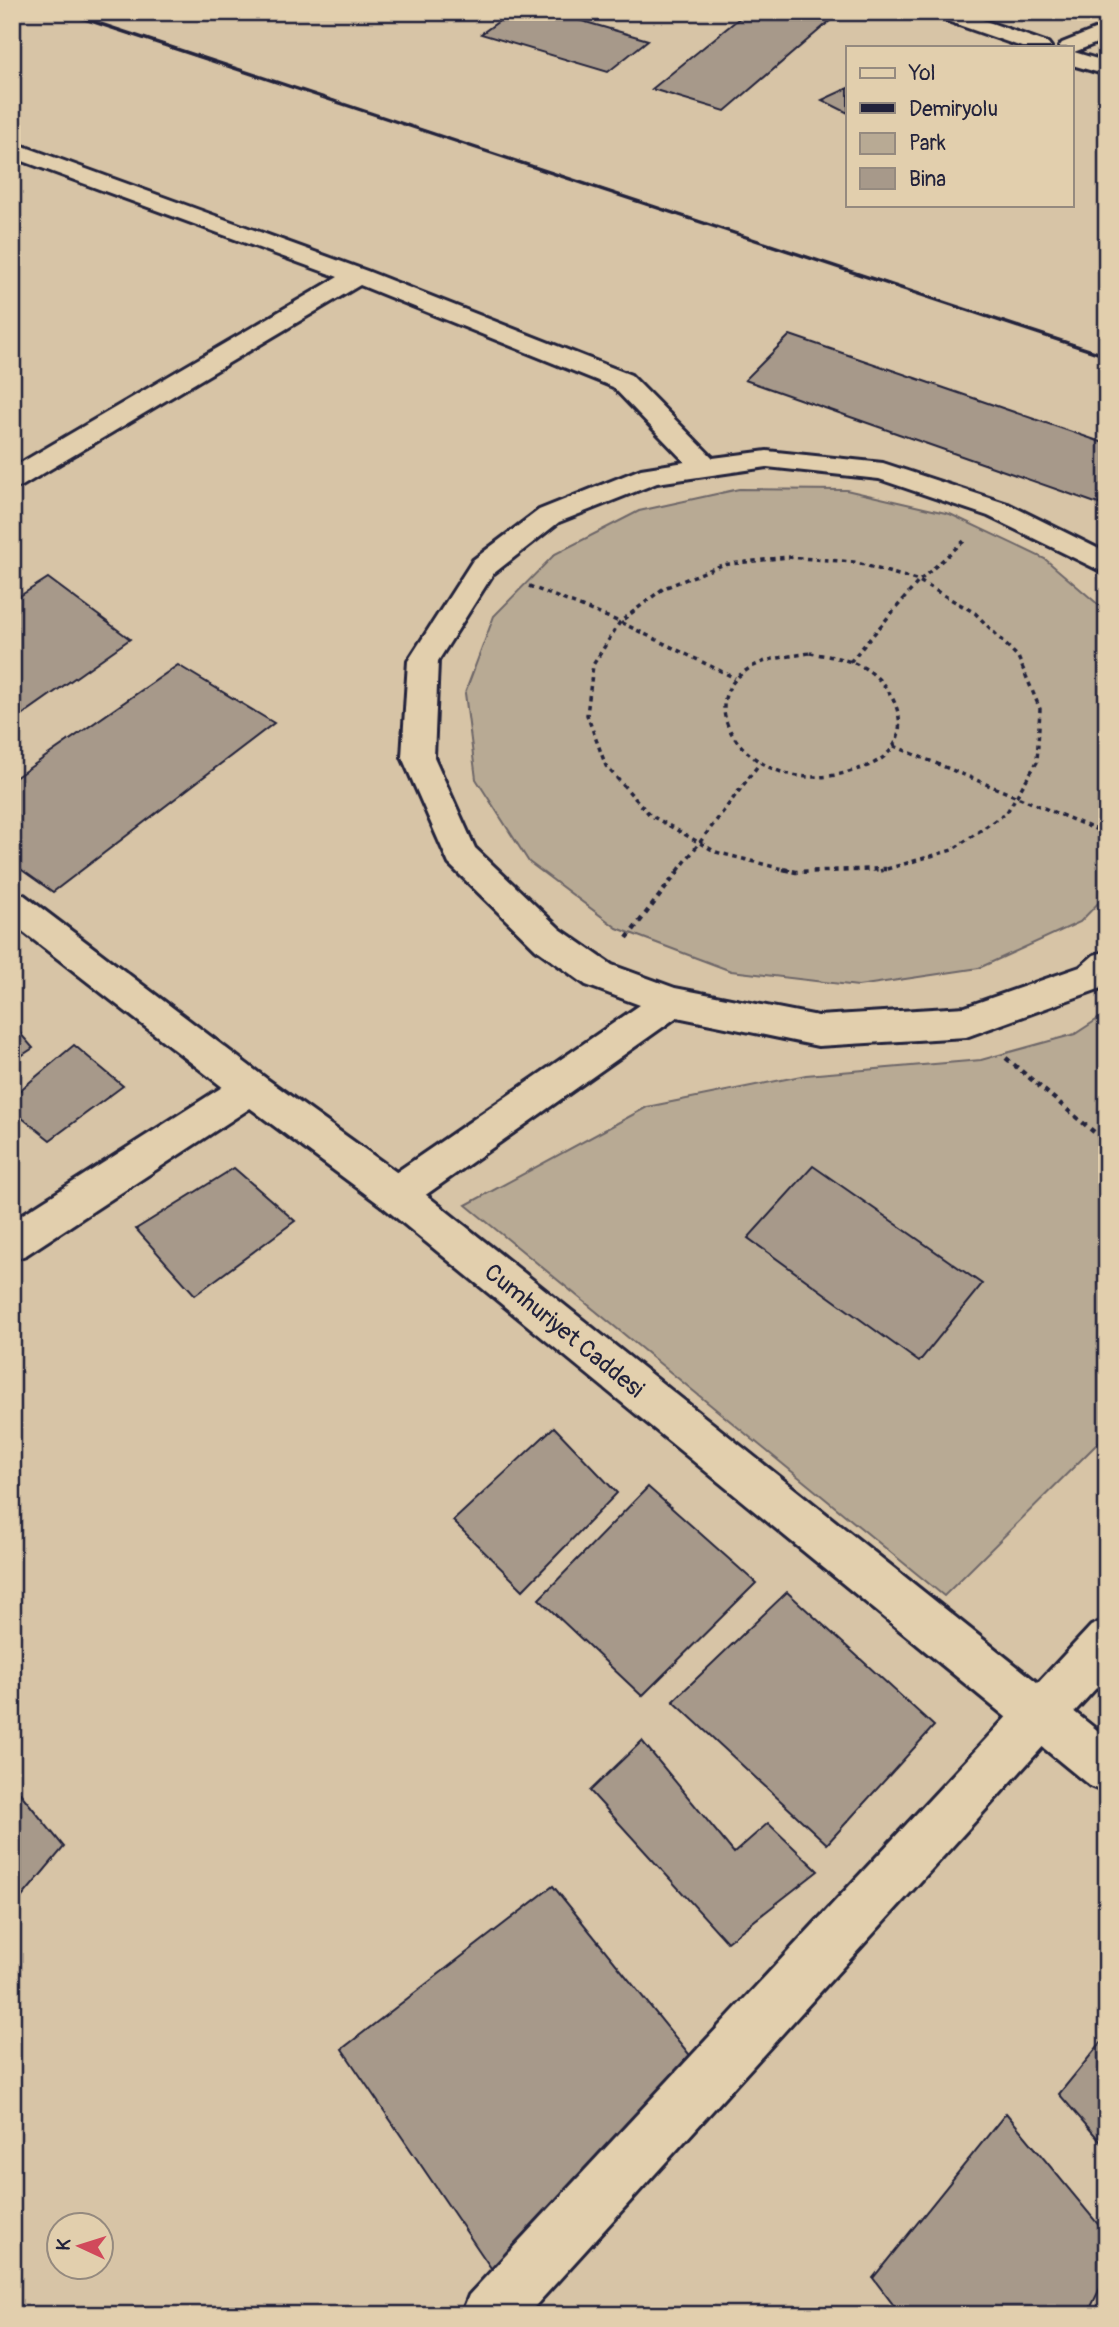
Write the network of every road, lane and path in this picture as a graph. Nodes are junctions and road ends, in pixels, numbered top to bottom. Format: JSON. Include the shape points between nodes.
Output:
{"nodes":[{"id":1,"x":940,"y":12,"type":"edge"},
{"id":2,"x":1107,"y":31,"type":"edge"},
{"id":3,"x":1038,"y":46,"type":"edge"},
{"id":4,"x":1071,"y":46,"type":"edge"},
{"id":5,"x":1074,"y":59,"type":"edge"},
{"id":6,"x":1107,"y":69,"type":"edge"},
{"id":7,"x":12,"y":149,"type":"edge"},
{"id":8,"x":358,"y":275,"type":"junction"},
{"id":9,"x":706,"y":467,"type":"junction"},
{"id":10,"x":12,"y":480,"type":"edge"},
{"id":11,"x":998,"y":510,"type":"junction"},
{"id":12,"x":1107,"y":565,"type":"edge"},
{"id":13,"x":483,"y":567,"type":"junction"},
{"id":14,"x":919,"y":581,"type":"junction"},
{"id":15,"x":620,"y":622,"type":"junction"},
{"id":16,"x":850,"y":662,"type":"junction"},
{"id":17,"x":735,"y":678,"type":"junction"},
{"id":18,"x":894,"y":746,"type":"junction"},
{"id":19,"x":760,"y":763,"type":"junction"},
{"id":20,"x":1017,"y":796,"type":"junction"},
{"id":21,"x":1107,"y":834,"type":"edge"},
{"id":22,"x":701,"y":843,"type":"junction"},
{"id":23,"x":12,"y":904,"type":"edge"},
{"id":24,"x":1107,"y":965,"type":"edge"},
{"id":25,"x":599,"y":975,"type":"junction"},
{"id":26,"x":672,"y":1002,"type":"junction"},
{"id":27,"x":966,"y":1022,"type":"junction"},
{"id":28,"x":251,"y":1088,"type":"junction"},
{"id":29,"x":1107,"y":1143,"type":"edge"},
{"id":30,"x":396,"y":1194,"type":"junction"},
{"id":31,"x":12,"y":1243,"type":"edge"},
{"id":32,"x":1107,"y":1642,"type":"edge"},
{"id":33,"x":1039,"y":1715,"type":"junction"},
{"id":34,"x":1107,"y":1769,"type":"edge"},
{"id":35,"x":489,"y":2315,"type":"edge"}],
"edges":[{"from":1,"to":3,"type":"street"},
{"from":2,"to":4,"type":"street"},
{"from":5,"to":6,"type":"street"},
{"from":7,"to":8,"type":"street"},
{"from":8,"to":9,"type":"street","via":[[622,381]]},
{"from":8,"to":10,"type":"street"},
{"from":9,"to":11,"type":"street","via":[[767,458],[883,471]]},
{"from":9,"to":13,"type":"street","via":[[651,475],[550,516]]},
{"from":11,"to":12,"type":"street"},
{"from":11,"to":14,"type":"path"},
{"from":13,"to":15,"type":"path"},
{"from":13,"to":25,"type":"street","via":[[423,661],[418,757],[461,856],[548,939]]},
{"from":14,"to":15,"type":"path","via":[[855,562],[787,557],[722,565],[664,587]]},
{"from":14,"to":16,"type":"path"},
{"from":14,"to":20,"type":"path","via":[[975,613],[1018,657],[1040,709],[1037,762]]},
{"from":15,"to":17,"type":"path"},
{"from":15,"to":22,"type":"path","via":[[593,665],[587,715],[606,766],[650,815]]},
{"from":16,"to":17,"type":"path","via":[[810,653],[781,655],[755,663]]},
{"from":16,"to":18,"type":"path","via":[[887,686],[899,706],[901,726]]},
{"from":17,"to":19,"type":"path","via":[[724,697],[722,717],[730,736]]},
{"from":18,"to":19,"type":"path","via":[[878,762],[855,773],[827,778],[797,777]]},
{"from":18,"to":20,"type":"path"},
{"from":19,"to":22,"type":"path"},
{"from":20,"to":21,"type":"path"},
{"from":20,"to":22,"type":"path","via":[[1007,812],[952,850],[878,871],[796,872],[716,852]]},
{"from":22,"to":25,"type":"path"},
{"from":23,"to":28,"type":"street","name":"Cumhuriyet Caddesi"},
{"from":24,"to":27,"type":"street","via":[[1093,977]]},
{"from":25,"to":26,"type":"street"},
{"from":26,"to":27,"type":"street","via":[[818,1031]]},
{"from":26,"to":30,"type":"street"},
{"from":27,"to":29,"type":"path"},
{"from":28,"to":30,"type":"street","name":"Cumhuriyet Caddesi"},
{"from":28,"to":31,"type":"street"},
{"from":30,"to":33,"type":"street","name":"Cumhuriyet Caddesi"},
{"from":32,"to":33,"type":"street"},
{"from":33,"to":34,"type":"street","name":"Cumhuriyet Caddesi"},
{"from":33,"to":35,"type":"street"}]}
